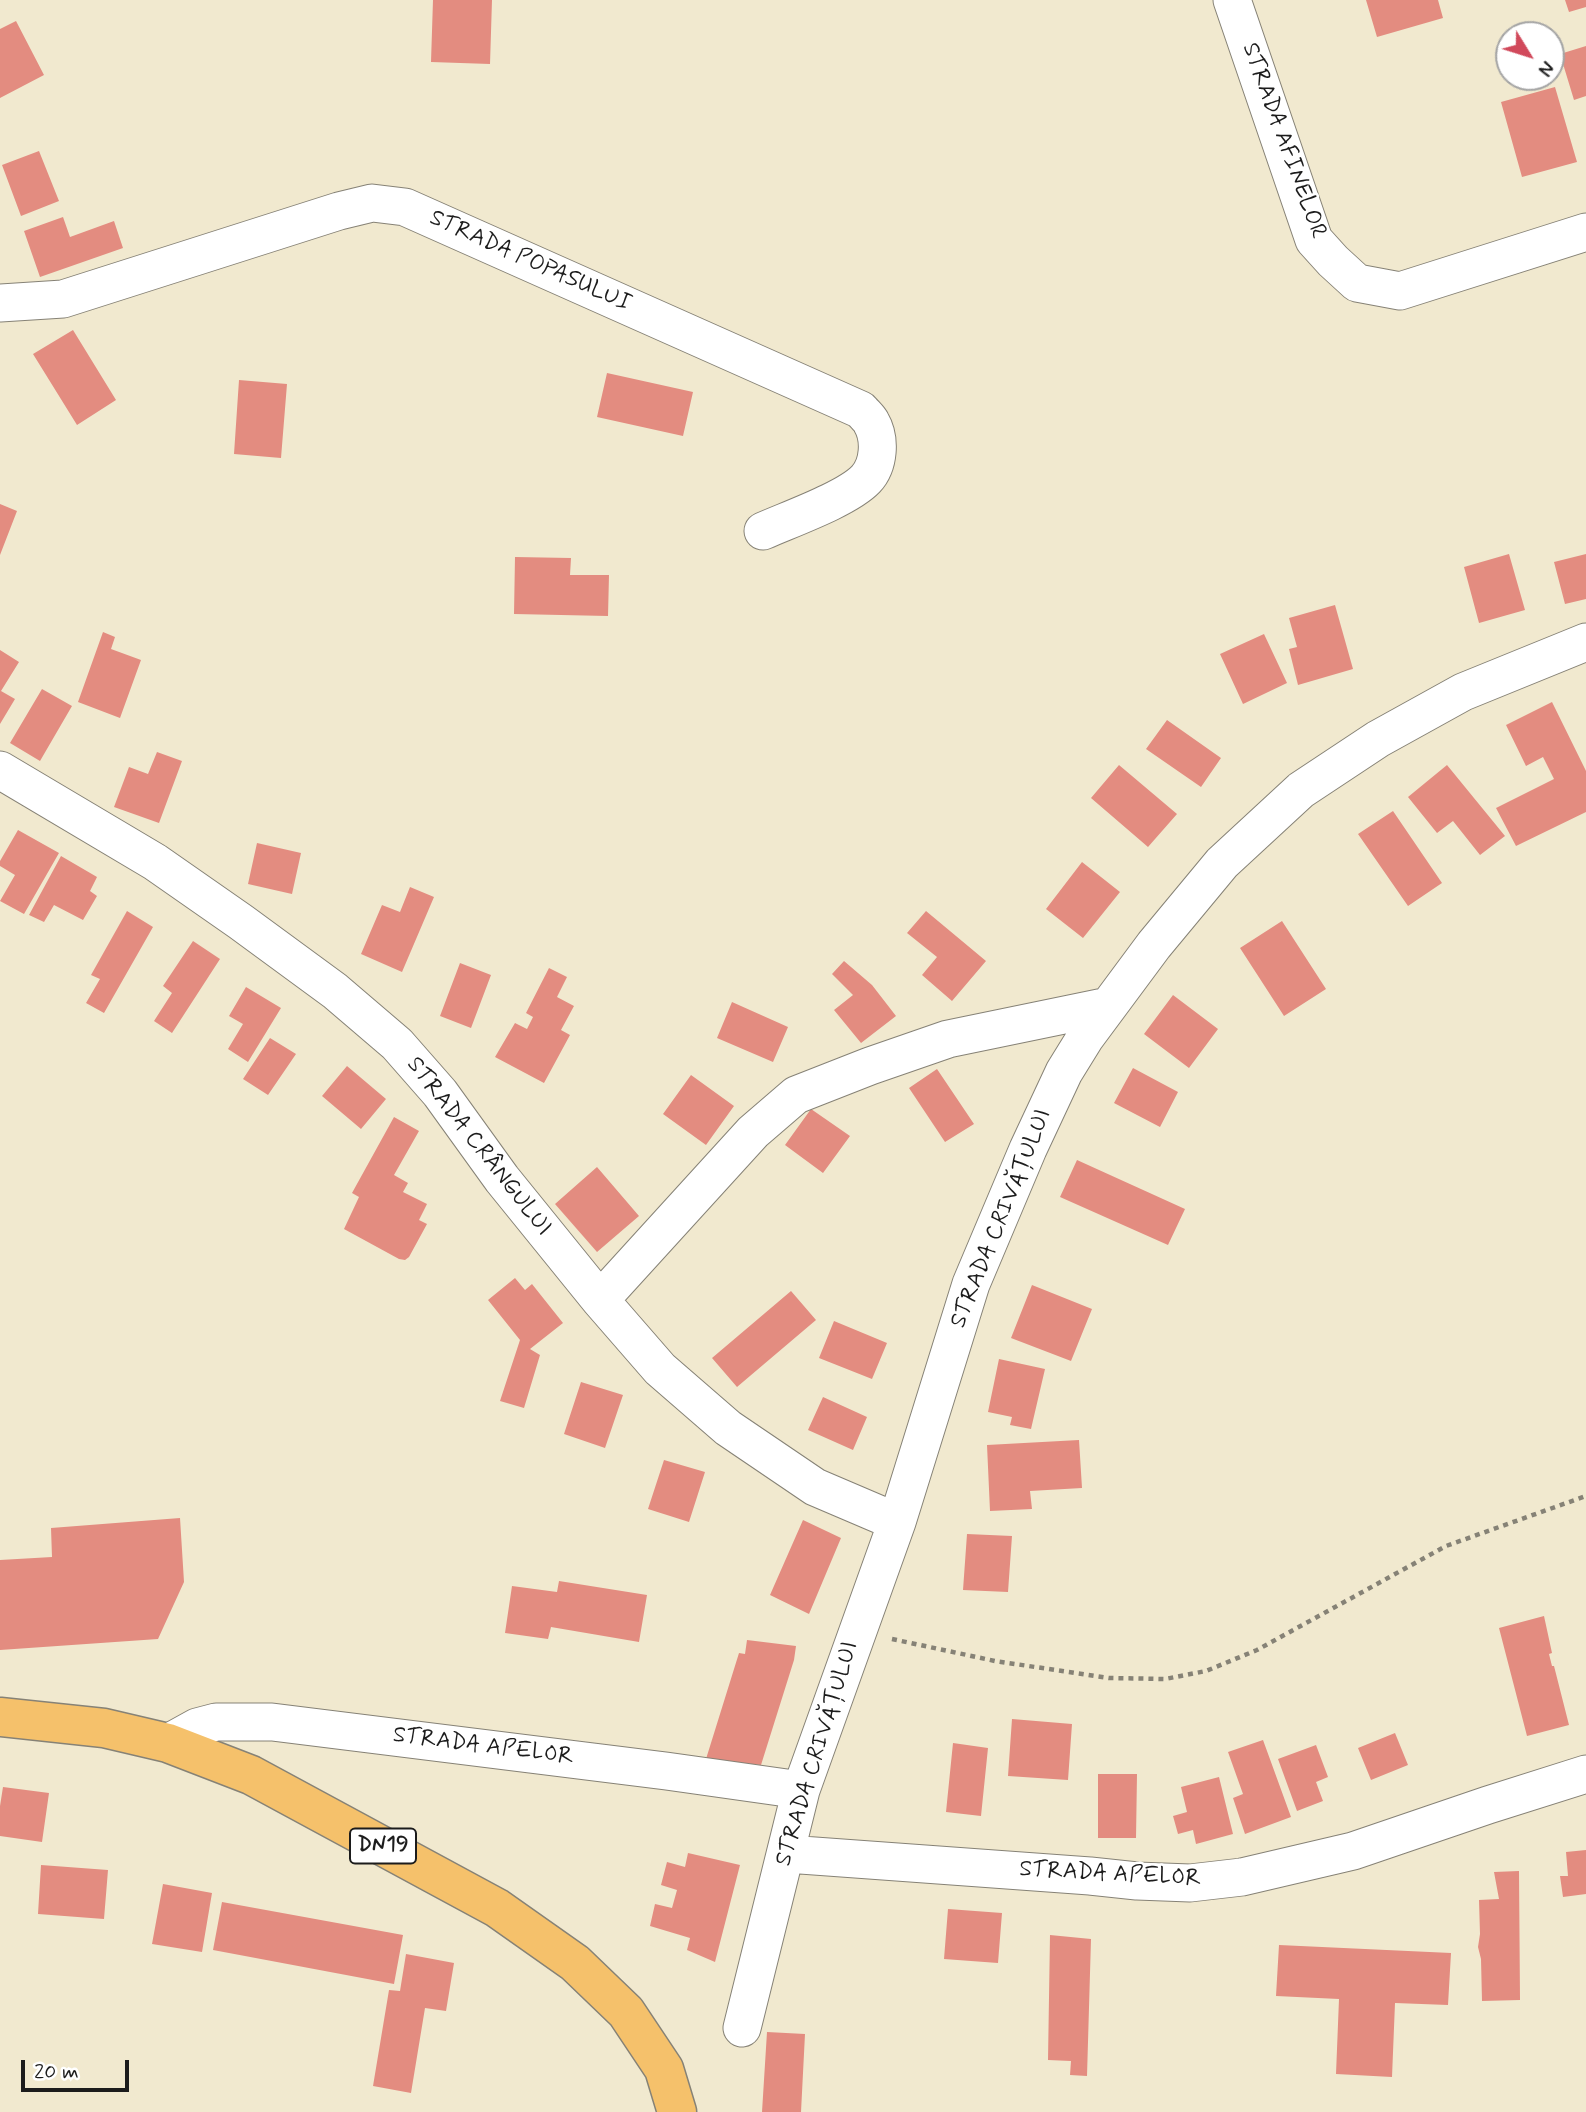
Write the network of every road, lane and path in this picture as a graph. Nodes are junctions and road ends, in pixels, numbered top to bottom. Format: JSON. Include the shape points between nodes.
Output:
{"nodes":[{"id":1,"x":1232,"y":0,"type":"edge"},
{"id":2,"x":1586,"y":232,"type":"edge"},
{"id":3,"x":0,"y":303,"type":"edge"},
{"id":4,"x":762,"y":531,"type":"dead end"},
{"id":5,"x":1586,"y":642,"type":"edge"},
{"id":6,"x":0,"y":770,"type":"edge"},
{"id":7,"x":1108,"y":1006,"type":"junction"},
{"id":8,"x":600,"y":1300,"type":"junction"},
{"id":9,"x":1586,"y":1496,"type":"edge"},
{"id":10,"x":897,"y":1522,"type":"junction"},
{"id":11,"x":858,"y":1628,"type":"junction"},
{"id":12,"x":0,"y":1717,"type":"edge"},
{"id":13,"x":168,"y":1744,"type":"junction"},
{"id":14,"x":1586,"y":1774,"type":"edge"},
{"id":15,"x":801,"y":1790,"type":"junction"},
{"id":16,"x":786,"y":1854,"type":"junction"},
{"id":17,"x":742,"y":2028,"type":"dead end"},
{"id":18,"x":677,"y":2112,"type":"edge"}],
"edges":[{"from":1,"to":2,"type":"street","name":"STRADA AFINELOR","via":[[1314,240],[1357,283],[1400,291]]},
{"from":3,"to":4,"type":"street","name":"STRADA POPASULUI","via":[[63,299],[350,208],[372,203],[405,207],[861,410],[877,437],[877,457],[867,478],[846,494]]},
{"from":5,"to":7,"type":"street","name":"STRADA CRIVĂȚULUI","via":[[1463,692],[1378,739],[1301,790],[1222,863]]},
{"from":6,"to":8,"type":"street","name":"STRADA CRÂNGULUI","via":[[155,862],[231,914],[397,1044]]},
{"from":7,"to":8,"type":"street","via":[[948,1039],[796,1095],[753,1132]]},
{"from":7,"to":10,"type":"street","name":"STRADA CRIVĂȚULUI","via":[[1064,1072],[971,1284]]},
{"from":8,"to":10,"type":"street","name":"STRADA CRÂNGULUI","via":[[660,1369],[728,1428],[815,1487]]},
{"from":9,"to":11,"type":"path","via":[[1446,1546],[1257,1650],[1206,1671],[1166,1679],[1109,1678],[995,1661],[904,1643]]},
{"from":10,"to":11,"type":"street","name":"STRADA CRIVĂȚULUI"},
{"from":11,"to":15,"type":"street","name":"STRADA CRIVĂȚULUI"},
{"from":12,"to":13,"type":"main road","number":"DN19","via":[[104,1728]]},
{"from":13,"to":15,"type":"street","name":"STRADA APELOR","via":[[216,1722],[272,1722]]},
{"from":13,"to":18,"type":"main road","number":"DN19","via":[[251,1775],[387,1847],[497,1908],[575,1963],[626,2012],[664,2068]]},
{"from":14,"to":16,"type":"street","name":"STRADA APELOR","via":[[1353,1851],[1242,1877],[1190,1883]]},
{"from":15,"to":16,"type":"street","name":"STRADA CRIVĂȚULUI"},
{"from":16,"to":17,"type":"street","name":"STRADA CRIVĂȚULUI"}]}
